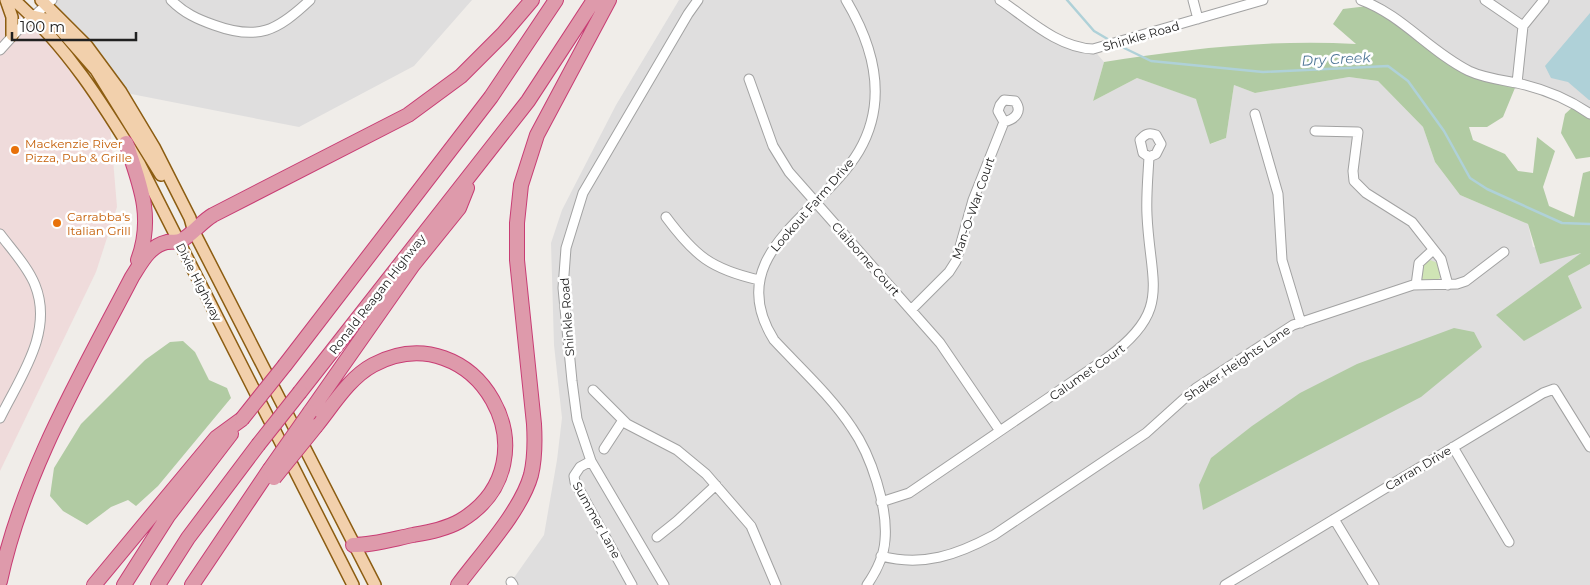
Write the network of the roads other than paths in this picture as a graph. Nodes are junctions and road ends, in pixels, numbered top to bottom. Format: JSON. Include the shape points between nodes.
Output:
{"nodes":[{"id":1,"x":6,"y":0,"type":"edge"},
{"id":2,"x":14,"y":0,"type":"edge"},
{"id":3,"x":171,"y":0,"type":"edge"},
{"id":4,"x":310,"y":0,"type":"edge"},
{"id":5,"x":532,"y":0,"type":"edge"},
{"id":6,"x":556,"y":0,"type":"edge"},
{"id":7,"x":594,"y":0,"type":"edge"},
{"id":8,"x":609,"y":0,"type":"edge"},
{"id":9,"x":698,"y":0,"type":"edge"},
{"id":10,"x":846,"y":0,"type":"edge"},
{"id":11,"x":1000,"y":0,"type":"edge"},
{"id":12,"x":1193,"y":0,"type":"edge"},
{"id":13,"x":1263,"y":0,"type":"edge"},
{"id":14,"x":1360,"y":0,"type":"edge"},
{"id":15,"x":1484,"y":0,"type":"edge"},
{"id":16,"x":1544,"y":0,"type":"edge"},
{"id":17,"x":46,"y":2,"type":"edge"},
{"id":18,"x":33,"y":16,"type":"junction"},
{"id":19,"x":1198,"y":19,"type":"junction"},
{"id":20,"x":1523,"y":26,"type":"junction"},
{"id":21,"x":12,"y":36,"type":"junction"},
{"id":22,"x":0,"y":50,"type":"edge"},
{"id":23,"x":749,"y":79,"type":"dead end"},
{"id":24,"x":1517,"y":83,"type":"junction"},
{"id":25,"x":1256,"y":114,"type":"dead end"},
{"id":26,"x":1590,"y":114,"type":"edge"},
{"id":27,"x":1004,"y":122,"type":"dead end"},
{"id":28,"x":1315,"y":131,"type":"dead end"},
{"id":29,"x":126,"y":143,"type":"junction"},
{"id":30,"x":1149,"y":157,"type":"dead end"},
{"id":31,"x":474,"y":172,"type":"junction"},
{"id":32,"x":815,"y":202,"type":"junction"},
{"id":33,"x":666,"y":217,"type":"dead end"},
{"id":34,"x":194,"y":232,"type":"junction"},
{"id":35,"x":0,"y":234,"type":"edge"},
{"id":36,"x":179,"y":242,"type":"junction"},
{"id":37,"x":1433,"y":250,"type":"junction"},
{"id":38,"x":1504,"y":252,"type":"dead end"},
{"id":39,"x":132,"y":277,"type":"junction"},
{"id":40,"x":759,"y":280,"type":"junction"},
{"id":41,"x":1416,"y":285,"type":"junction"},
{"id":42,"x":1448,"y":285,"type":"junction"},
{"id":43,"x":911,"y":310,"type":"junction"},
{"id":44,"x":1301,"y":323,"type":"junction"},
{"id":45,"x":593,"y":390,"type":"dead end"},
{"id":46,"x":0,"y":418,"type":"edge"},
{"id":47,"x":242,"y":419,"type":"junction"},
{"id":48,"x":623,"y":420,"type":"junction"},
{"id":49,"x":1000,"y":431,"type":"junction"},
{"id":50,"x":1590,"y":447,"type":"edge"},
{"id":51,"x":1453,"y":448,"type":"junction"},
{"id":52,"x":604,"y":449,"type":"dead end"},
{"id":53,"x":591,"y":461,"type":"junction"},
{"id":54,"x":272,"y":473,"type":"junction"},
{"id":55,"x":716,"y":485,"type":"junction"},
{"id":56,"x":880,"y":502,"type":"junction"},
{"id":57,"x":1334,"y":520,"type":"junction"},
{"id":58,"x":656,"y":537,"type":"dead end"},
{"id":59,"x":1509,"y":542,"type":"dead end"},
{"id":60,"x":354,"y":544,"type":"junction"},
{"id":61,"x":882,"y":556,"type":"junction"},
{"id":62,"x":0,"y":581,"type":"edge"},
{"id":63,"x":94,"y":585,"type":"edge"},
{"id":64,"x":124,"y":585,"type":"edge"},
{"id":65,"x":158,"y":585,"type":"edge"},
{"id":66,"x":192,"y":585,"type":"edge"},
{"id":67,"x":353,"y":585,"type":"edge"},
{"id":68,"x":375,"y":585,"type":"edge"},
{"id":69,"x":458,"y":585,"type":"edge"},
{"id":70,"x":632,"y":585,"type":"edge"},
{"id":71,"x":664,"y":585,"type":"edge"},
{"id":72,"x":776,"y":585,"type":"edge"},
{"id":73,"x":867,"y":585,"type":"edge"},
{"id":74,"x":1225,"y":585,"type":"edge"},
{"id":75,"x":1374,"y":585,"type":"edge"}],
"edges":[{"from":1,"to":21,"type":"main road","via":[[12,17]]},
{"from":2,"to":18,"type":"main road","name":"Dixie Highway"},
{"from":3,"to":4,"type":"street","via":[[192,17],[246,34],[277,27]]},
{"from":5,"to":34,"type":"highway","via":[[476,62],[436,96],[408,115],[213,215]]},
{"from":6,"to":47,"type":"highway","bridge":true,"via":[[491,97]]},
{"from":7,"to":31,"type":"highway","name":"Ronald Reagan Highway","via":[[528,101]]},
{"from":8,"to":69,"type":"highway","via":[[537,135],[521,185],[516,241],[534,438],[530,476],[516,507]]},
{"from":9,"to":53,"type":"street","name":"Shinkle Road","via":[[583,193],[566,248],[563,288],[572,381],[577,419]]},
{"from":10,"to":32,"type":"street","name":"Lookout Farm Drive","via":[[868,44],[875,74],[876,103],[871,124],[858,152]]},
{"from":11,"to":19,"type":"street","name":"Shinkle Road","via":[[1062,42],[1082,49],[1110,45]]},
{"from":12,"to":19,"type":"street"},
{"from":13,"to":19,"type":"street","name":"Shinkle Road"},
{"from":14,"to":24,"type":"street","via":[[1392,15],[1468,70]]},
{"from":15,"to":20,"type":"street"},
{"from":16,"to":20,"type":"street"},
{"from":17,"to":18,"type":"street"},
{"from":17,"to":34,"type":"main road","name":"Dixie Highway","via":[[87,46],[121,92],[154,147]]},
{"from":18,"to":21,"type":"street"},
{"from":18,"to":29,"type":"main road","name":"Dixie Highway","via":[[78,68]]},
{"from":18,"to":34,"type":"main road","via":[[54,24],[96,70],[148,154],[186,224]]},
{"from":20,"to":24,"type":"street"},
{"from":21,"to":22,"type":"street"},
{"from":23,"to":32,"type":"street","name":"Claiborne Court","via":[[779,158]]},
{"from":24,"to":26,"type":"street","via":[[1566,99]]},
{"from":25,"to":44,"type":"street","via":[[1278,194],[1282,260]]},
{"from":27,"to":43,"type":"street","name":"Man-O-War Court","via":[[973,200],[956,261]]},
{"from":28,"to":37,"type":"street","via":[[1358,132],[1354,181],[1366,193],[1408,218]]},
{"from":29,"to":36,"type":"main road","name":"Dixie Highway"},
{"from":29,"to":39,"type":"highway","via":[[146,217],[144,243]]},
{"from":30,"to":49,"type":"street","name":"Calumet Court","via":[[1147,214],[1154,288],[1143,326],[1129,343]]},
{"from":31,"to":54,"type":"highway","bridge":true,"via":[[459,208],[413,265],[310,412]]},
{"from":31,"to":65,"type":"highway","name":"Ronald Reagan Highway","bridge":true,"via":[[258,445],[188,538]]},
{"from":32,"to":40,"type":"street","name":"Lookout Farm Drive","via":[[774,246]]},
{"from":32,"to":43,"type":"street","name":"Claiborne Court"},
{"from":33,"to":40,"type":"street","via":[[710,263],[732,274]]},
{"from":34,"to":36,"type":"highway"},
{"from":34,"to":60,"type":"main road","name":"Dixie Highway"},
{"from":35,"to":46,"type":"street","via":[[35,284],[42,317],[34,350]]},
{"from":36,"to":39,"type":"highway","via":[[168,242],[152,249]]},
{"from":36,"to":67,"type":"main road","name":"Dixie Highway"},
{"from":37,"to":41,"type":"street","via":[[1419,263]]},
{"from":37,"to":42,"type":"street","via":[[1444,266]]},
{"from":38,"to":42,"type":"street","name":"Shaker Heights Lane","via":[[1466,281]]},
{"from":39,"to":62,"type":"highway","via":[[40,460],[22,505]]},
{"from":40,"to":56,"type":"street","name":"Lookout Farm Drive","via":[[759,307],[765,326],[852,428],[870,461]]},
{"from":41,"to":42,"type":"street","name":"Shaker Heights Lane"},
{"from":41,"to":44,"type":"street","name":"Shaker Heights Lane"},
{"from":43,"to":49,"type":"street","name":"Claiborne Court","via":[[940,342]]},
{"from":44,"to":61,"type":"street","name":"Shaker Heights Lane","via":[[1262,344],[1196,388],[1146,433],[994,535],[969,548],[933,560],[908,561]]},
{"from":45,"to":48,"type":"street"},
{"from":47,"to":63,"type":"highway","via":[[216,438]]},
{"from":47,"to":64,"type":"highway","via":[[168,516]]},
{"from":48,"to":52,"type":"street"},
{"from":48,"to":55,"type":"street","via":[[690,459]]},
{"from":49,"to":56,"type":"street","name":"Calumet Court","via":[[909,493]]},
{"from":50,"to":51,"type":"street","name":"Carran Drive","via":[[1554,389]]},
{"from":51,"to":57,"type":"street","name":"Carran Drive"},
{"from":51,"to":59,"type":"street"},
{"from":53,"to":70,"type":"street","name":"Summer Lane","via":[[580,467],[574,476],[575,482]]},
{"from":53,"to":71,"type":"street","name":"Shinkle Road"},
{"from":54,"to":60,"type":"highway","bridge":true,"via":[[359,374],[387,358],[405,354],[439,357],[464,368],[486,389],[501,414],[505,440],[501,470],[492,490],[474,511],[442,529],[368,545]]},
{"from":54,"to":66,"type":"highway"},
{"from":55,"to":58,"type":"street"},
{"from":55,"to":72,"type":"street","via":[[755,533]]},
{"from":56,"to":61,"type":"street","name":"Lookout Farm Drive","via":[[885,530]]},
{"from":57,"to":74,"type":"street","name":"Carran Drive"},
{"from":57,"to":75,"type":"street"},
{"from":60,"to":68,"type":"main road","name":"Dixie Highway"},
{"from":61,"to":73,"type":"street","name":"Lookout Farm Drive"}]}
